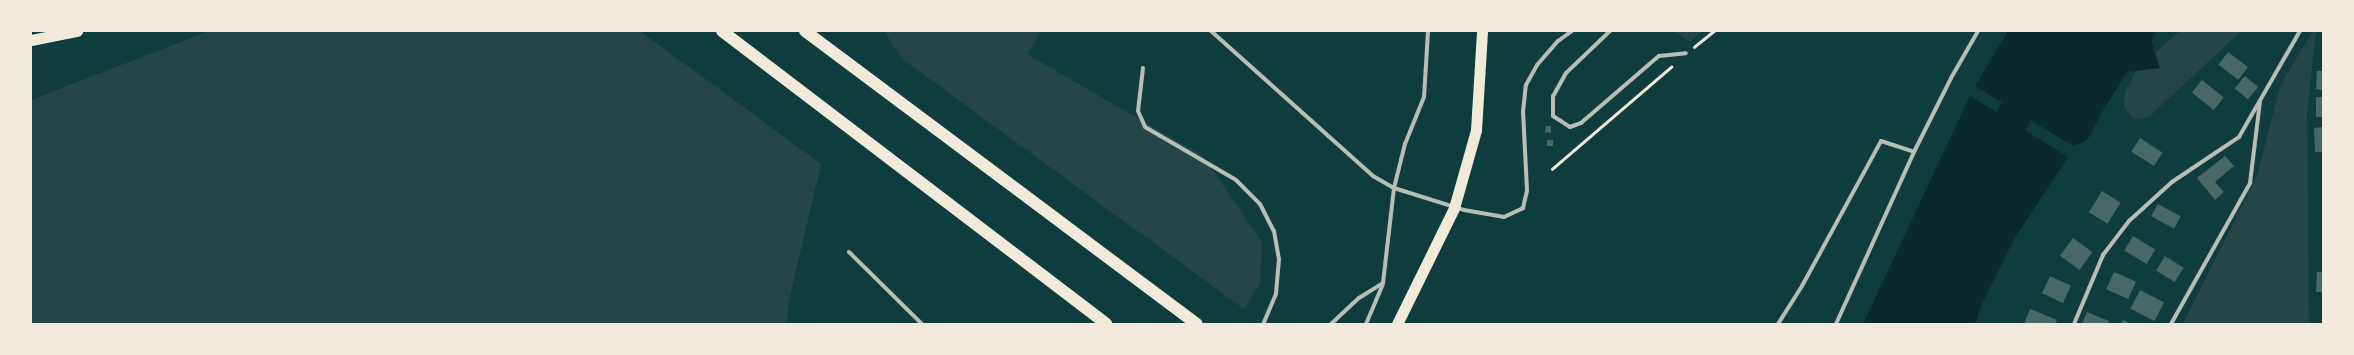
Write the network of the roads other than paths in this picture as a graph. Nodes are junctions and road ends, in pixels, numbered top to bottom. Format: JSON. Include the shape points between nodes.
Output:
{"nodes":[{"id":1,"x":77,"y":31,"type":"edge"},
{"id":2,"x":722,"y":31,"type":"edge"},
{"id":3,"x":805,"y":31,"type":"edge"},
{"id":4,"x":1211,"y":31,"type":"edge"},
{"id":5,"x":1428,"y":31,"type":"edge"},
{"id":6,"x":1478,"y":31,"type":"edge"},
{"id":7,"x":1482,"y":31,"type":"edge"},
{"id":8,"x":1572,"y":31,"type":"edge"},
{"id":9,"x":1610,"y":31,"type":"edge"},
{"id":10,"x":1978,"y":31,"type":"edge"},
{"id":11,"x":2300,"y":31,"type":"edge"},
{"id":12,"x":31,"y":40,"type":"edge"},
{"id":13,"x":1482,"y":49,"type":"junction"},
{"id":14,"x":1686,"y":53,"type":"road end"},
{"id":15,"x":1142,"y":68,"type":"dead end"},
{"id":16,"x":2260,"y":98,"type":"junction"},
{"id":17,"x":1914,"y":152,"type":"junction"},
{"id":18,"x":1394,"y":188,"type":"junction"},
{"id":19,"x":1454,"y":208,"type":"junction"},
{"id":20,"x":849,"y":252,"type":"dead end"},
{"id":21,"x":1383,"y":283,"type":"junction"},
{"id":22,"x":922,"y":324,"type":"edge"},
{"id":23,"x":1106,"y":324,"type":"edge"},
{"id":24,"x":1198,"y":324,"type":"edge"},
{"id":25,"x":1263,"y":324,"type":"edge"},
{"id":26,"x":1331,"y":324,"type":"edge"},
{"id":27,"x":1366,"y":324,"type":"edge"},
{"id":28,"x":1397,"y":324,"type":"edge"},
{"id":29,"x":1778,"y":324,"type":"edge"},
{"id":30,"x":1836,"y":324,"type":"edge"},
{"id":31,"x":2074,"y":324,"type":"edge"},
{"id":32,"x":2171,"y":324,"type":"edge"}],
"edges":[{"from":1,"to":12,"type":"highway"},
{"from":2,"to":23,"type":"highway"},
{"from":3,"to":24,"type":"highway"},
{"from":4,"to":18,"type":"street","via":[[1373,176]]},
{"from":5,"to":18,"type":"street","via":[[1424,98],[1405,144]]},
{"from":6,"to":13,"type":"highway"},
{"from":7,"to":13,"type":"highway"},
{"from":8,"to":19,"type":"street","via":[[1558,41],[1537,65],[1526,85],[1523,112],[1527,190],[1523,208],[1504,217]]},
{"from":9,"to":14,"type":"street","via":[[1566,73],[1553,96],[1553,116],[1570,126],[1581,123],[1659,56]]},
{"from":10,"to":17,"type":"street"},
{"from":11,"to":16,"type":"street","via":[[2279,72]]},
{"from":13,"to":19,"type":"highway","via":[[1476,130]]},
{"from":15,"to":25,"type":"street","via":[[1138,111],[1145,126],[1236,180],[1260,204],[1274,231],[1279,259],[1276,294]]},
{"from":16,"to":31,"type":"street","via":[[2239,137],[2172,182],[2129,222],[2103,255]]},
{"from":16,"to":32,"type":"street","via":[[2250,183]]},
{"from":17,"to":29,"type":"street","via":[[1881,141],[1802,286]]},
{"from":17,"to":30,"type":"street"},
{"from":18,"to":19,"type":"street"},
{"from":18,"to":21,"type":"street"},
{"from":19,"to":28,"type":"highway"},
{"from":20,"to":22,"type":"street"},
{"from":21,"to":26,"type":"street","via":[[1358,298]]},
{"from":21,"to":27,"type":"street"}]}
